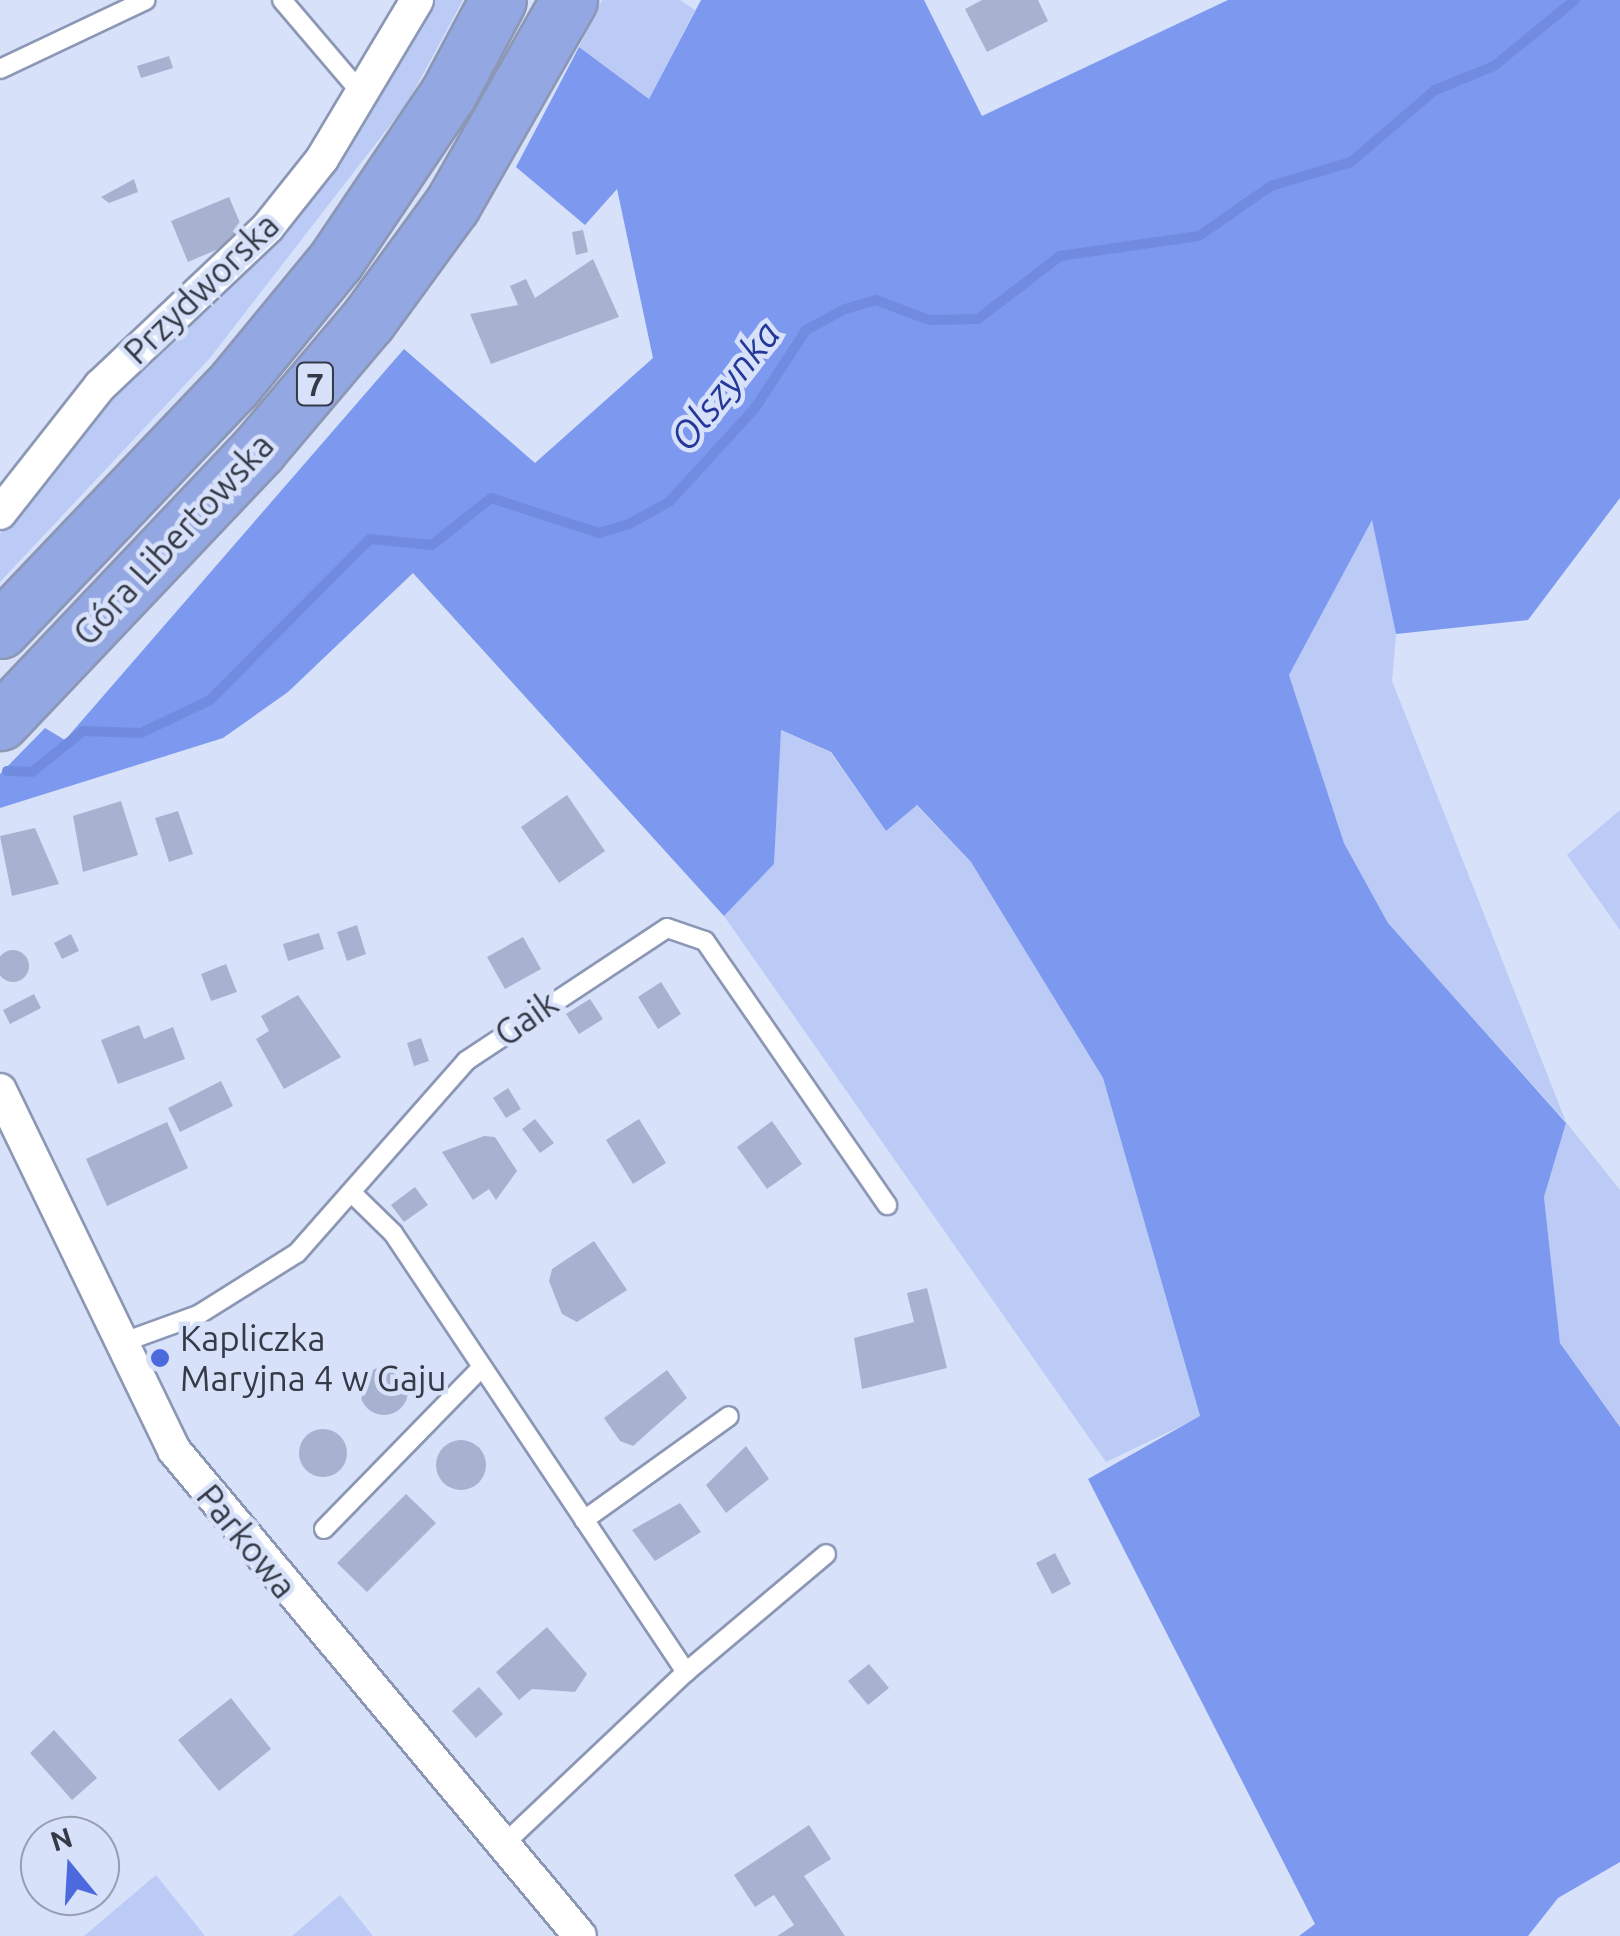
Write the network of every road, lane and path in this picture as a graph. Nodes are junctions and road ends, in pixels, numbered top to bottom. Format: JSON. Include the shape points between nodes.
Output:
{"nodes":[{"id":1,"x":146,"y":0,"type":"edge"},
{"id":2,"x":282,"y":0,"type":"edge"},
{"id":3,"x":417,"y":0,"type":"edge"},
{"id":4,"x":498,"y":0,"type":"edge"},
{"id":5,"x":569,"y":0,"type":"edge"},
{"id":6,"x":0,"y":68,"type":"edge"},
{"id":7,"x":362,"y":94,"type":"junction"},
{"id":8,"x":0,"y":513,"type":"edge"},
{"id":9,"x":0,"y":630,"type":"edge"},
{"id":10,"x":0,"y":722,"type":"edge"},
{"id":11,"x":0,"y":1090,"type":"edge"},
{"id":12,"x":354,"y":1196,"type":"junction"},
{"id":13,"x":887,"y":1205,"type":"dead end"},
{"id":14,"x":121,"y":1343,"type":"junction"},
{"id":15,"x":482,"y":1367,"type":"junction"},
{"id":16,"x":728,"y":1416,"type":"dead end"},
{"id":17,"x":584,"y":1520,"type":"junction"},
{"id":18,"x":324,"y":1529,"type":"dead end"},
{"id":19,"x":826,"y":1554,"type":"dead end"},
{"id":20,"x":686,"y":1672,"type":"junction"},
{"id":21,"x":502,"y":1846,"type":"junction"},
{"id":22,"x":580,"y":1936,"type":"edge"}],
"edges":[{"from":1,"to":6,"type":"lane"},
{"from":2,"to":7,"type":"lane"},
{"from":3,"to":7,"type":"street","name":"Przydworska"},
{"from":4,"to":9,"type":"highway","name":"Góra Libertowska","number":"7","via":[[448,94],[336,260],[235,383]]},
{"from":5,"to":10,"type":"highway","name":"Góra Libertowska","number":"7","via":[[461,192],[368,320],[258,450]]},
{"from":7,"to":8,"type":"street","name":"Przydworska","via":[[268,227],[100,386]]},
{"from":11,"to":14,"type":"street","name":"Parkowa"},
{"from":12,"to":13,"type":"lane","name":"Gaik","via":[[466,1060],[634,946],[685,928],[705,941]]},
{"from":12,"to":14,"type":"lane","name":"Gaik","via":[[252,1286]]},
{"from":12,"to":15,"type":"lane","via":[[394,1233]]},
{"from":14,"to":21,"type":"street","name":"Parkowa","via":[[174,1450]]},
{"from":15,"to":17,"type":"lane"},
{"from":15,"to":18,"type":"lane"},
{"from":16,"to":17,"type":"lane"},
{"from":17,"to":20,"type":"lane"},
{"from":19,"to":20,"type":"lane"},
{"from":20,"to":21,"type":"lane"},
{"from":21,"to":22,"type":"street","name":"Parkowa"}]}
